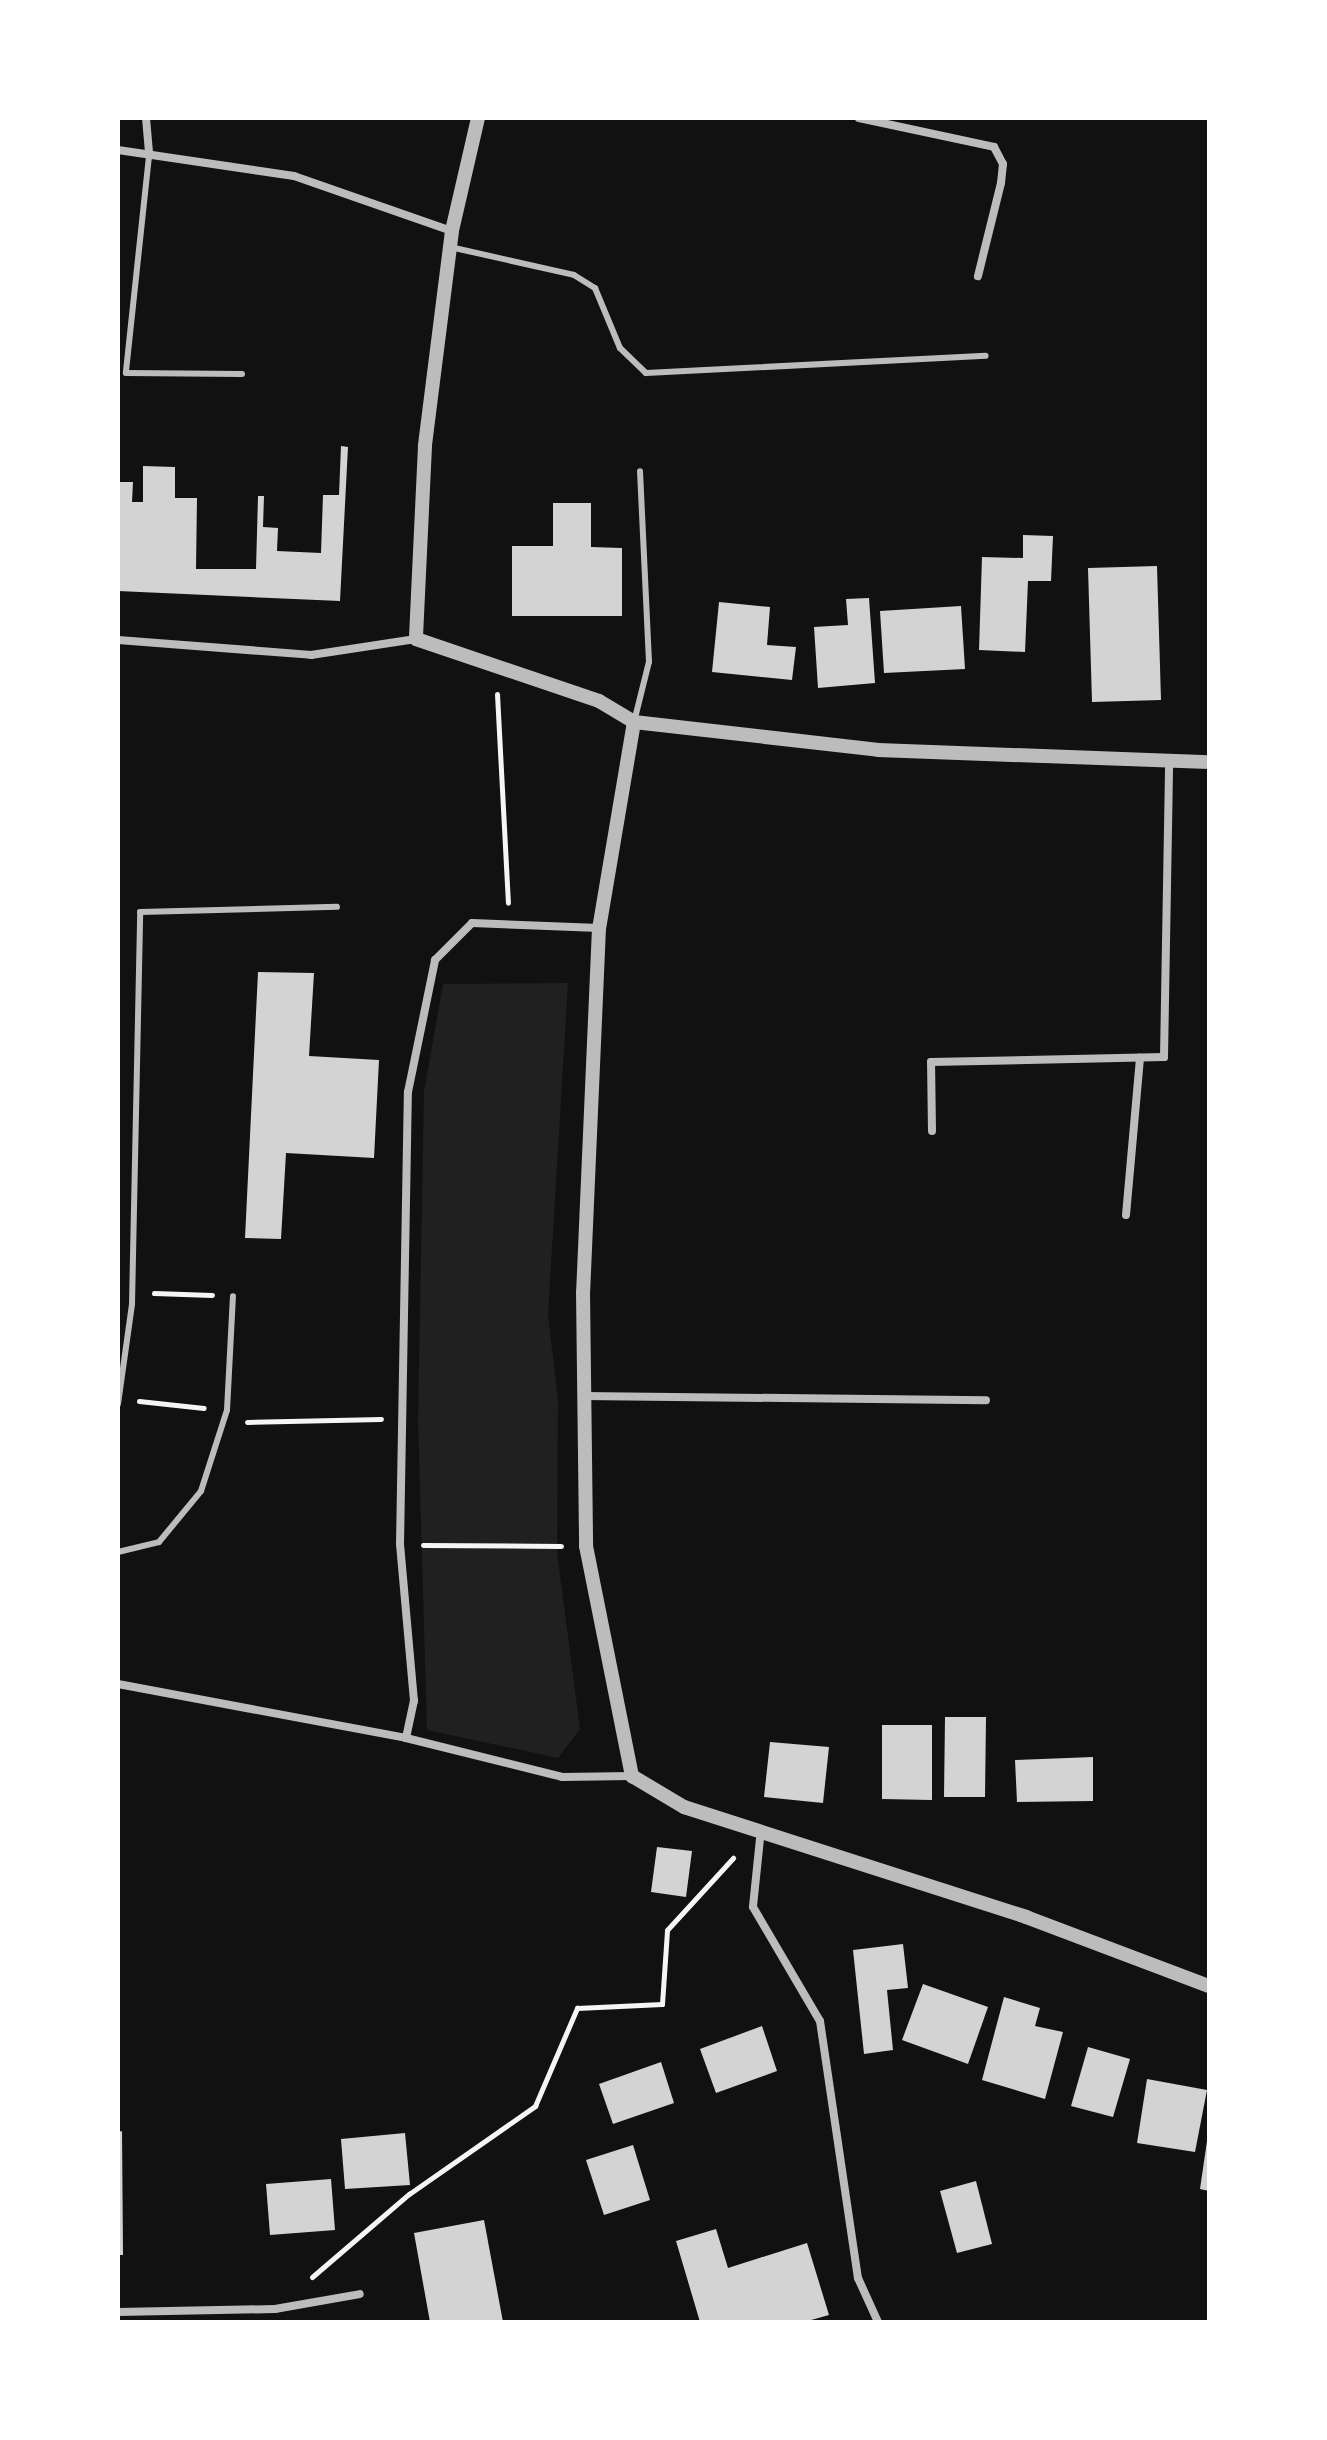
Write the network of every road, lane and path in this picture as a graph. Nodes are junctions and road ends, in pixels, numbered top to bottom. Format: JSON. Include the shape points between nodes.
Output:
{"nodes":[{"id":1,"x":146,"y":118,"type":"edge"},
{"id":2,"x":478,"y":118,"type":"edge"},
{"id":3,"x":859,"y":118,"type":"edge"},
{"id":4,"x":118,"y":150,"type":"edge"},
{"id":5,"x":149,"y":156,"type":"junction"},
{"id":6,"x":452,"y":231,"type":"junction"},
{"id":7,"x":450,"y":247,"type":"junction"},
{"id":8,"x":978,"y":276,"type":"dead end"},
{"id":9,"x":986,"y":356,"type":"dead end"},
{"id":10,"x":242,"y":374,"type":"dead end"},
{"id":11,"x":640,"y":471,"type":"dead end"},
{"id":12,"x":416,"y":639,"type":"junction"},
{"id":13,"x":118,"y":640,"type":"edge"},
{"id":14,"x":494,"y":668,"type":"junction"},
{"id":15,"x":634,"y":722,"type":"junction"},
{"id":16,"x":1169,"y":761,"type":"junction"},
{"id":17,"x":1209,"y":762,"type":"edge"},
{"id":18,"x":337,"y":907,"type":"dead end"},
{"id":19,"x":508,"y":924,"type":"junction"},
{"id":20,"x":599,"y":928,"type":"junction"},
{"id":21,"x":1140,"y":1058,"type":"junction"},
{"id":22,"x":932,"y":1131,"type":"dead end"},
{"id":23,"x":1126,"y":1215,"type":"dead end"},
{"id":24,"x":132,"y":1292,"type":"junction"},
{"id":25,"x":233,"y":1296,"type":"joint"},
{"id":26,"x":583,"y":1396,"type":"junction"},
{"id":27,"x":986,"y":1400,"type":"dead end"},
{"id":28,"x":119,"y":1401,"type":"edge"},
{"id":29,"x":227,"y":1410,"type":"junction"},
{"id":30,"x":402,"y":1418,"type":"junction"},
{"id":31,"x":223,"y":1423,"type":"junction"},
{"id":32,"x":400,"y":1544,"type":"junction"},
{"id":33,"x":586,"y":1546,"type":"junction"},
{"id":34,"x":118,"y":1552,"type":"edge"},
{"id":35,"x":118,"y":1684,"type":"edge"},
{"id":36,"x":406,"y":1738,"type":"junction"},
{"id":37,"x":632,"y":1776,"type":"junction"},
{"id":38,"x":761,"y":1828,"type":"junction"},
{"id":39,"x":1209,"y":1986,"type":"edge"},
{"id":40,"x":360,"y":2294,"type":"dead end"},
{"id":41,"x":275,"y":2309,"type":"junction"},
{"id":42,"x":118,"y":2312,"type":"edge"},
{"id":43,"x":878,"y":2322,"type":"edge"}],
"edges":[{"from":1,"to":5,"type":"street"},
{"from":2,"to":6,"type":"street"},
{"from":3,"to":8,"type":"street","via":[[994,147],[1003,164],[1001,183]]},
{"from":4,"to":5,"type":"street"},
{"from":5,"to":6,"type":"street","via":[[294,176]]},
{"from":5,"to":10,"type":"lane","via":[[126,373]]},
{"from":6,"to":7,"type":"street"},
{"from":7,"to":9,"type":"lane","via":[[574,275],[595,288],[620,348],[646,373]]},
{"from":7,"to":12,"type":"street","via":[[425,446]]},
{"from":11,"to":15,"type":"lane","via":[[649,662]]},
{"from":12,"to":13,"type":"street","via":[[311,655]]},
{"from":12,"to":14,"type":"street"},
{"from":14,"to":15,"type":"street","via":[[599,701]]},
{"from":14,"to":19,"type":"path","via":[[506,757]]},
{"from":15,"to":16,"type":"street","via":[[878,750]]},
{"from":15,"to":20,"type":"street"},
{"from":16,"to":17,"type":"street"},
{"from":16,"to":21,"type":"street","via":[[1164,1057]]},
{"from":18,"to":24,"type":"lane","via":[[140,912]]},
{"from":19,"to":20,"type":"street"},
{"from":19,"to":30,"type":"street","via":[[472,923],[435,960],[408,1092]]},
{"from":20,"to":26,"type":"street"},
{"from":21,"to":22,"type":"street","via":[[931,1062]]},
{"from":21,"to":23,"type":"street"},
{"from":24,"to":25,"type":"path"},
{"from":24,"to":28,"type":"lane"},
{"from":25,"to":29,"type":"lane"},
{"from":26,"to":27,"type":"street"},
{"from":26,"to":33,"type":"street"},
{"from":28,"to":29,"type":"path"},
{"from":29,"to":31,"type":"lane"},
{"from":30,"to":31,"type":"path"},
{"from":30,"to":32,"type":"street"},
{"from":31,"to":34,"type":"lane","via":[[201,1491],[159,1542]]},
{"from":32,"to":33,"type":"path"},
{"from":32,"to":36,"type":"street","via":[[414,1701]]},
{"from":33,"to":37,"type":"street"},
{"from":35,"to":36,"type":"street"},
{"from":36,"to":37,"type":"street","via":[[562,1777]]},
{"from":37,"to":38,"type":"street","via":[[666,1800]]},
{"from":38,"to":39,"type":"street"},
{"from":38,"to":41,"type":"path","via":[[667,1930],[662,2004],[577,2008],[535,2106],[409,2194]]},
{"from":38,"to":43,"type":"street","via":[[753,1907],[820,2021],[858,2278]]},
{"from":40,"to":41,"type":"street"},
{"from":41,"to":42,"type":"street"}]}
